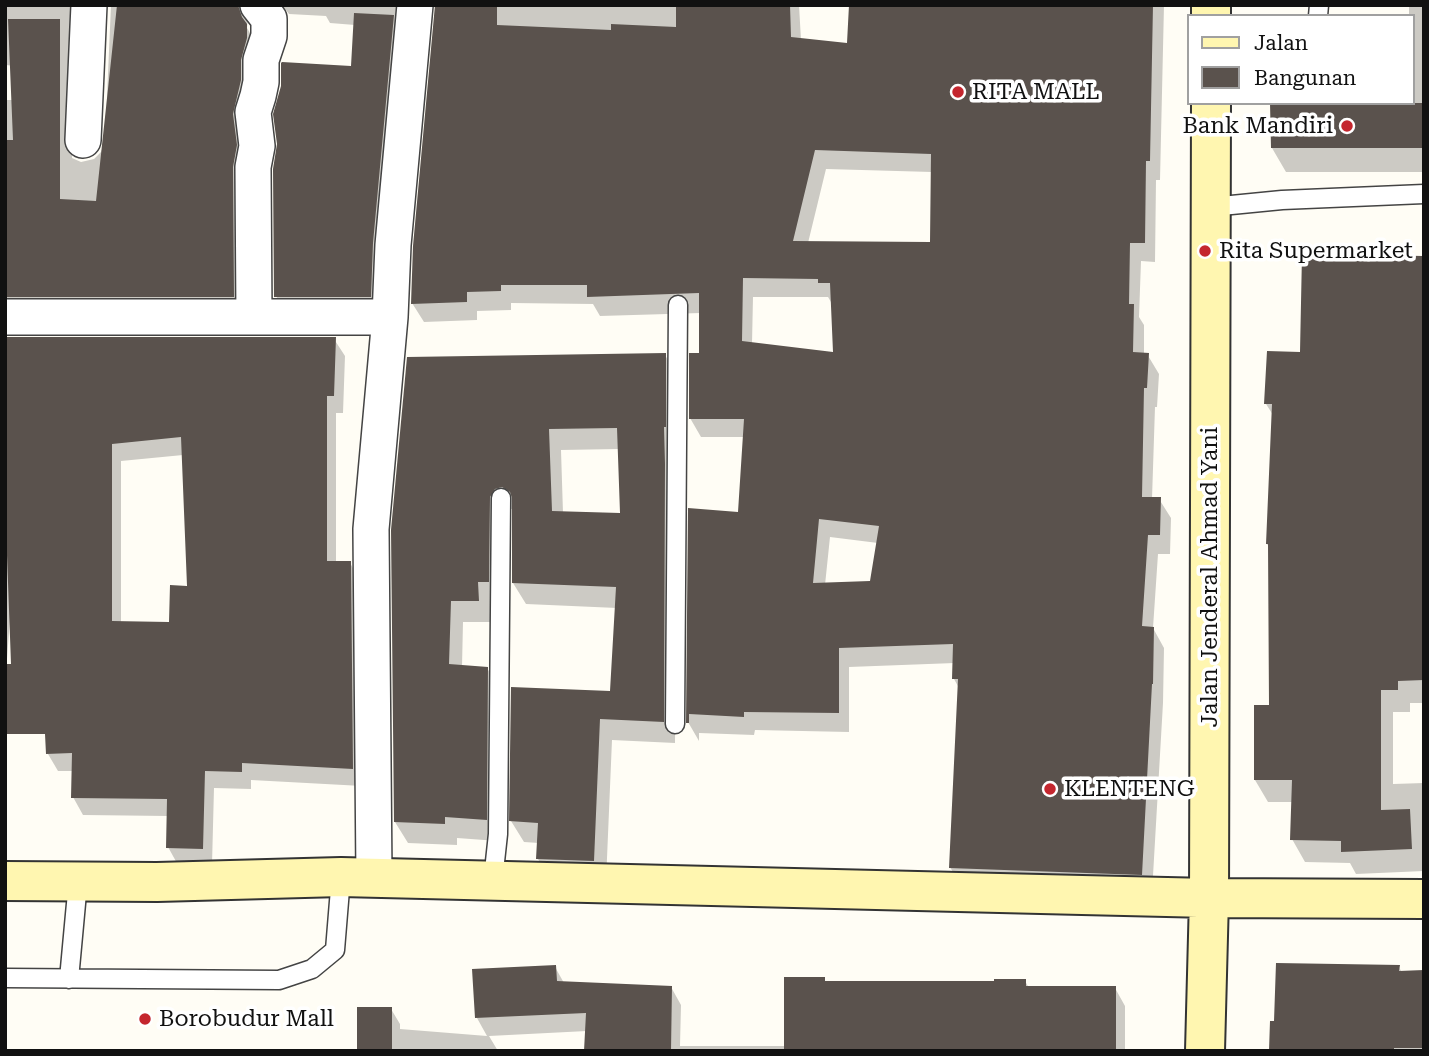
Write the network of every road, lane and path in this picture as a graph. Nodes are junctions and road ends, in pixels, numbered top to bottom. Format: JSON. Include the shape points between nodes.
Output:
{"nodes":[{"id":1,"x":89,"y":5,"type":"edge"},
{"id":2,"x":258,"y":5,"type":"edge"},
{"id":3,"x":415,"y":5,"type":"edge"},
{"id":4,"x":1211,"y":105,"type":"edge"},
{"id":5,"x":83,"y":139,"type":"dead end"},
{"id":6,"x":1424,"y":194,"type":"edge"},
{"id":7,"x":1211,"y":207,"type":"junction"},
{"id":8,"x":678,"y":305,"type":"dead end"},
{"id":9,"x":5,"y":317,"type":"edge"},
{"id":10,"x":254,"y":317,"type":"junction"},
{"id":11,"x":390,"y":317,"type":"junction"},
{"id":12,"x":501,"y":498,"type":"dead end"},
{"id":13,"x":675,"y":724,"type":"dead end"},
{"id":14,"x":357,"y":877,"type":"junction"},
{"id":15,"x":493,"y":880,"type":"junction"},
{"id":16,"x":5,"y":881,"type":"edge"},
{"id":17,"x":78,"y":881,"type":"junction"},
{"id":18,"x":1209,"y":898,"type":"junction"},
{"id":19,"x":1424,"y":899,"type":"edge"},
{"id":20,"x":5,"y":978,"type":"edge"},
{"id":21,"x":69,"y":979,"type":"junction"},
{"id":22,"x":1205,"y":1051,"type":"edge"}],
"edges":[{"from":1,"to":5,"type":"street"},
{"from":2,"to":10,"type":"street","via":[[269,19],[269,36],[253,112],[257,146],[253,167]]},
{"from":3,"to":11,"type":"street"},
{"from":4,"to":7,"type":"street","name":"Jalan Jenderal Ahmad Yani"},
{"from":6,"to":7,"type":"lane"},
{"from":7,"to":18,"type":"street","name":"Jalan Jenderal Ahmad Yani"},
{"from":8,"to":13,"type":"lane"},
{"from":9,"to":10,"type":"street"},
{"from":10,"to":11,"type":"street"},
{"from":11,"to":14,"type":"street","via":[[371,529]]},
{"from":12,"to":15,"type":"lane","via":[[498,834]]},
{"from":14,"to":15,"type":"street"},
{"from":14,"to":17,"type":"street"},
{"from":14,"to":21,"type":"lane","via":[[335,950],[312,969],[279,981]]},
{"from":15,"to":18,"type":"street"},
{"from":16,"to":17,"type":"street"},
{"from":17,"to":21,"type":"lane"},
{"from":18,"to":19,"type":"street"},
{"from":18,"to":22,"type":"street","name":"Jalan Jenderal Ahmad Yani"},
{"from":20,"to":21,"type":"lane"}]}
